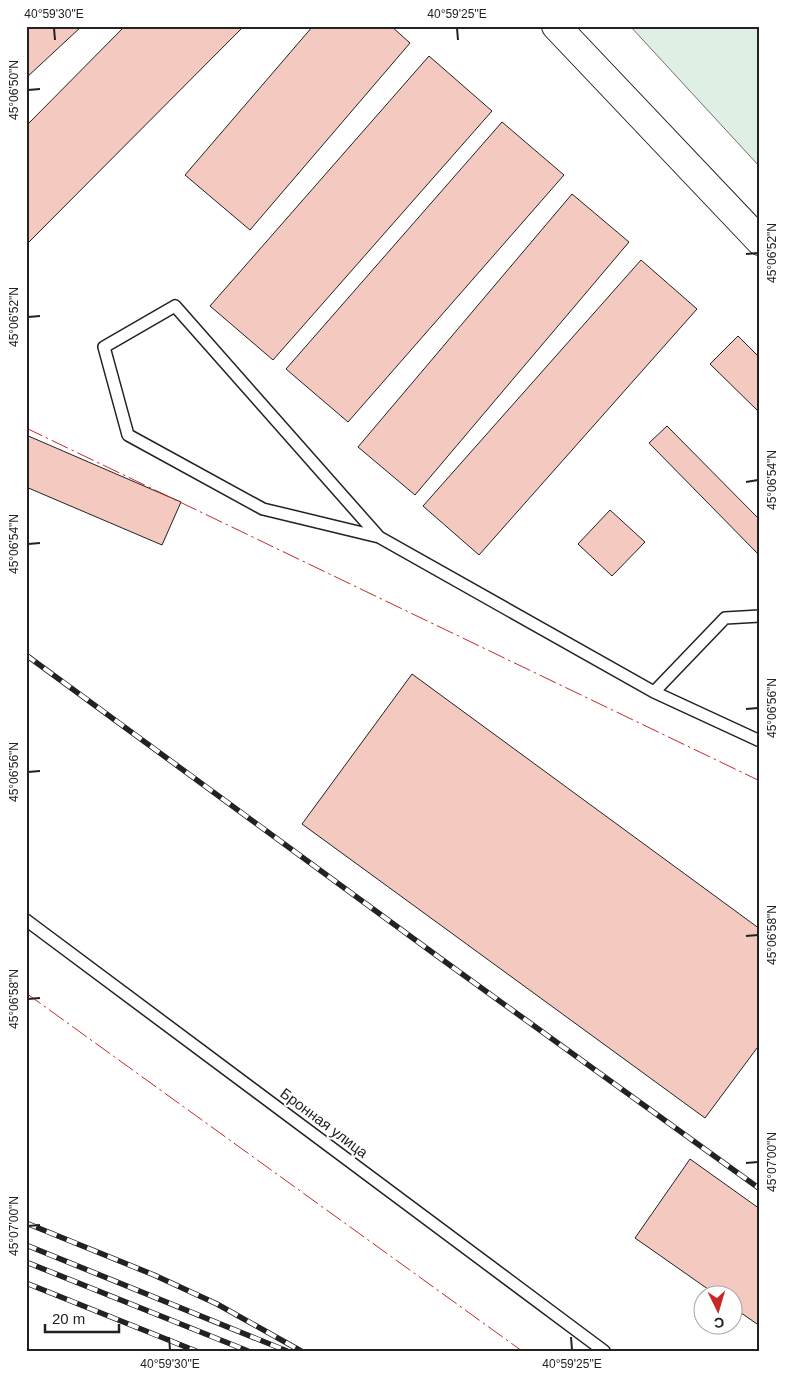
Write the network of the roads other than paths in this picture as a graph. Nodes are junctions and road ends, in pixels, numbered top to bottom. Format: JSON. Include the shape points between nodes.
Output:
{"nodes":[{"id":1,"x":556,"y":26,"type":"edge"},
{"id":2,"x":760,"y":241,"type":"edge"},
{"id":3,"x":379,"y":537,"type":"junction"},
{"id":4,"x":760,"y":616,"type":"edge"},
{"id":5,"x":654,"y":692,"type":"junction"},
{"id":6,"x":760,"y":742,"type":"edge"},
{"id":7,"x":26,"y":920,"type":"edge"},
{"id":8,"x":604,"y":1351,"type":"edge"}],
"edges":[{"from":1,"to":2,"type":"main road"},
{"from":3,"to":3,"type":"lane","via":[[175,306],[104,347],[128,435],[263,509]]},
{"from":3,"to":5,"type":"lane"},
{"from":4,"to":5,"type":"lane","via":[[725,618]]},
{"from":5,"to":6,"type":"lane"},
{"from":7,"to":8,"type":"lane","name":"Бронная улица"}]}
